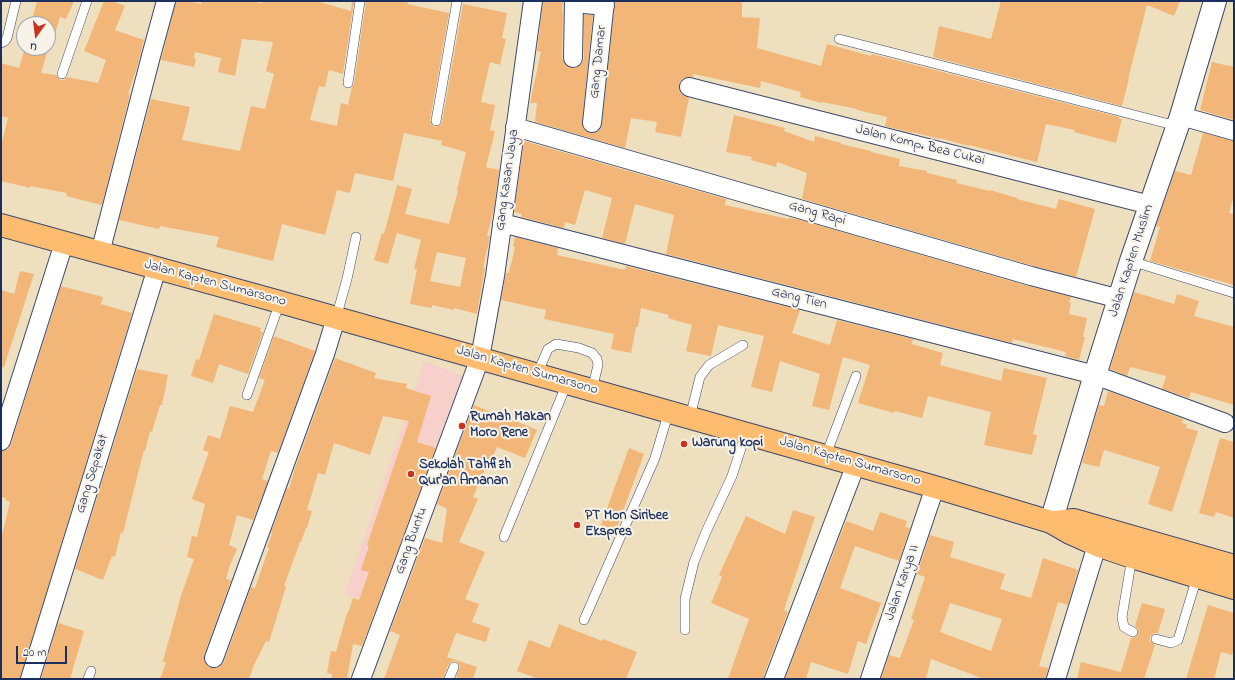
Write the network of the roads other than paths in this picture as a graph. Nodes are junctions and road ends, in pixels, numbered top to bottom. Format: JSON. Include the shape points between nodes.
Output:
{"nodes":[{"id":1,"x":16,"y":1,"type":"edge"},
{"id":2,"x":86,"y":1,"type":"edge"},
{"id":3,"x":166,"y":1,"type":"edge"},
{"id":4,"x":360,"y":1,"type":"edge"},
{"id":5,"x":458,"y":1,"type":"edge"},
{"id":6,"x":533,"y":1,"type":"edge"},
{"id":7,"x":1215,"y":1,"type":"edge"},
{"id":8,"x":574,"y":2,"type":"edge"},
{"id":9,"x":605,"y":4,"type":"edge"},
{"id":10,"x":840,"y":39,"type":"dead end"},
{"id":11,"x":1,"y":43,"type":"edge"},
{"id":12,"x":573,"y":58,"type":"dead end"},
{"id":13,"x":62,"y":74,"type":"dead end"},
{"id":14,"x":348,"y":83,"type":"dead end"},
{"id":15,"x":689,"y":87,"type":"dead end"},
{"id":16,"x":436,"y":120,"type":"dead end"},
{"id":17,"x":1179,"y":121,"type":"junction"},
{"id":18,"x":592,"y":123,"type":"dead end"},
{"id":19,"x":515,"y":127,"type":"junction"},
{"id":20,"x":1234,"y":131,"type":"edge"},
{"id":21,"x":1150,"y":205,"type":"junction"},
{"id":22,"x":502,"y":223,"type":"junction"},
{"id":23,"x":1,"y":225,"type":"edge"},
{"id":24,"x":356,"y":237,"type":"dead end"},
{"id":25,"x":64,"y":243,"type":"junction"},
{"id":26,"x":100,"y":253,"type":"junction"},
{"id":27,"x":1131,"y":261,"type":"junction"},
{"id":28,"x":157,"y":268,"type":"junction"},
{"id":29,"x":1234,"y":293,"type":"edge"},
{"id":30,"x":1120,"y":299,"type":"junction"},
{"id":31,"x":280,"y":302,"type":"junction"},
{"id":32,"x":336,"y":318,"type":"junction"},
{"id":33,"x":743,"y":345,"type":"dead end"},
{"id":34,"x":480,"y":358,"type":"junction"},
{"id":35,"x":537,"y":374,"type":"junction"},
{"id":36,"x":1095,"y":375,"type":"junction"},
{"id":37,"x":856,"y":376,"type":"dead end"},
{"id":38,"x":567,"y":383,"type":"junction"},
{"id":39,"x":592,"y":390,"type":"junction"},
{"id":40,"x":247,"y":395,"type":"dead end"},
{"id":41,"x":669,"y":411,"type":"junction"},
{"id":42,"x":690,"y":417,"type":"junction"},
{"id":43,"x":1225,"y":423,"type":"dead end"},
{"id":44,"x":746,"y":433,"type":"junction"},
{"id":45,"x":1,"y":441,"type":"edge"},
{"id":46,"x":826,"y":456,"type":"junction"},
{"id":47,"x":856,"y":464,"type":"junction"},
{"id":48,"x":936,"y":487,"type":"junction"},
{"id":49,"x":1051,"y":522,"type":"junction"},
{"id":50,"x":504,"y":537,"type":"dead end"},
{"id":51,"x":1098,"y":545,"type":"junction"},
{"id":52,"x":1132,"y":557,"type":"junction"},
{"id":53,"x":1234,"y":566,"type":"edge"},
{"id":54,"x":1197,"y":577,"type":"junction"},
{"id":55,"x":1234,"y":588,"type":"edge"},
{"id":56,"x":584,"y":620,"type":"dead end"},
{"id":57,"x":685,"y":630,"type":"dead end"},
{"id":58,"x":1133,"y":632,"type":"dead end"},
{"id":59,"x":1156,"y":639,"type":"dead end"},
{"id":60,"x":214,"y":658,"type":"dead end"},
{"id":61,"x":454,"y":667,"type":"dead end"},
{"id":62,"x":30,"y":679,"type":"edge"},
{"id":63,"x":361,"y":679,"type":"edge"},
{"id":64,"x":449,"y":679,"type":"edge"},
{"id":65,"x":774,"y":679,"type":"edge"},
{"id":66,"x":870,"y":679,"type":"edge"},
{"id":67,"x":1056,"y":679,"type":"edge"}],
"edges":[{"from":1,"to":11,"type":"lane","via":[[5,41]]},
{"from":2,"to":13,"type":"lane"},
{"from":3,"to":26,"type":"street"},
{"from":4,"to":14,"type":"lane"},
{"from":5,"to":16,"type":"lane"},
{"from":6,"to":19,"type":"street","name":"Gang Kasan Jaya"},
{"from":7,"to":17,"type":"street","name":"Jalan Kapten Muslim"},
{"from":8,"to":9,"type":"street"},
{"from":8,"to":12,"type":"street"},
{"from":9,"to":18,"type":"street","name":"Gang Damar"},
{"from":10,"to":17,"type":"lane"},
{"from":15,"to":21,"type":"street","name":"Jalan Komp. Bea Cukai"},
{"from":17,"to":20,"type":"street"},
{"from":17,"to":21,"type":"street","name":"Jalan Kapten Muslim"},
{"from":19,"to":22,"type":"street","name":"Gang Kasan Jaya"},
{"from":19,"to":30,"type":"street","name":"Gang Rapi","via":[[1030,276]]},
{"from":21,"to":27,"type":"street","name":"Jalan Kapten Muslim"},
{"from":22,"to":34,"type":"street","name":"Gang Kasan Jaya"},
{"from":22,"to":36,"type":"street","name":"Gang Tien"},
{"from":23,"to":25,"type":"highway","name":"Jalan Kapten Sumarsono"},
{"from":24,"to":32,"type":"lane"},
{"from":25,"to":26,"type":"highway","name":"Jalan Kapten Sumarsono"},
{"from":25,"to":45,"type":"street"},
{"from":26,"to":28,"type":"highway","name":"Jalan Kapten Sumarsono"},
{"from":27,"to":29,"type":"lane"},
{"from":27,"to":30,"type":"street","name":"Jalan Kapten Muslim"},
{"from":28,"to":31,"type":"highway","name":"Jalan Kapten Sumarsono"},
{"from":28,"to":62,"type":"street","name":"Gang Sepakat"},
{"from":30,"to":36,"type":"street","name":"Jalan Kapten Muslim"},
{"from":31,"to":32,"type":"highway","name":"Jalan Kapten Sumarsono"},
{"from":31,"to":40,"type":"lane"},
{"from":32,"to":34,"type":"highway","name":"Jalan Kapten Sumarsono"},
{"from":32,"to":60,"type":"street"},
{"from":33,"to":42,"type":"lane","via":[[709,365],[700,377]]},
{"from":34,"to":35,"type":"highway","name":"Jalan Kapten Sumarsono"},
{"from":34,"to":63,"type":"street","name":"Gang Buntu"},
{"from":35,"to":38,"type":"highway","name":"Jalan Kapten Sumarsono"},
{"from":35,"to":39,"type":"lane","via":[[548,349],[556,344],[579,348],[592,353],[597,359]]},
{"from":36,"to":43,"type":"street","name":"Gang Tien"},
{"from":36,"to":49,"type":"street","name":"Jalan Kapten Muslim"},
{"from":37,"to":46,"type":"lane"},
{"from":38,"to":39,"type":"highway","name":"Jalan Kapten Sumarsono"},
{"from":38,"to":50,"type":"lane"},
{"from":39,"to":41,"type":"highway","name":"Jalan Kapten Sumarsono"},
{"from":41,"to":42,"type":"highway","name":"Jalan Kapten Sumarsono"},
{"from":41,"to":56,"type":"lane","via":[[655,458]]},
{"from":42,"to":44,"type":"highway","name":"Jalan Kapten Sumarsono"},
{"from":44,"to":46,"type":"highway","name":"Jalan Kapten Sumarsono"},
{"from":44,"to":57,"type":"lane","via":[[732,476],[694,562],[685,599]]},
{"from":46,"to":47,"type":"highway","name":"Jalan Kapten Sumarsono"},
{"from":47,"to":48,"type":"highway","name":"Jalan Kapten Sumarsono"},
{"from":47,"to":65,"type":"street"},
{"from":48,"to":49,"type":"highway","name":"Jalan Kapten Sumarsono"},
{"from":48,"to":66,"type":"street","name":"Jalan Karya II"},
{"from":49,"to":51,"type":"highway","name":"Jalan Kapten Sumarsono"},
{"from":49,"to":53,"type":"highway","name":"Jalan Kapten Sumarsono","via":[[1074,520]]},
{"from":51,"to":52,"type":"highway","name":"Jalan Kapten Sumarsono"},
{"from":51,"to":67,"type":"street"},
{"from":52,"to":54,"type":"highway","name":"Jalan Kapten Sumarsono"},
{"from":52,"to":58,"type":"lane","via":[[1122,617],[1124,627]]},
{"from":54,"to":55,"type":"highway","name":"Jalan Kapten Sumarsono"},
{"from":54,"to":59,"type":"lane","via":[[1178,640],[1171,643]]},
{"from":61,"to":64,"type":"lane"}]}
